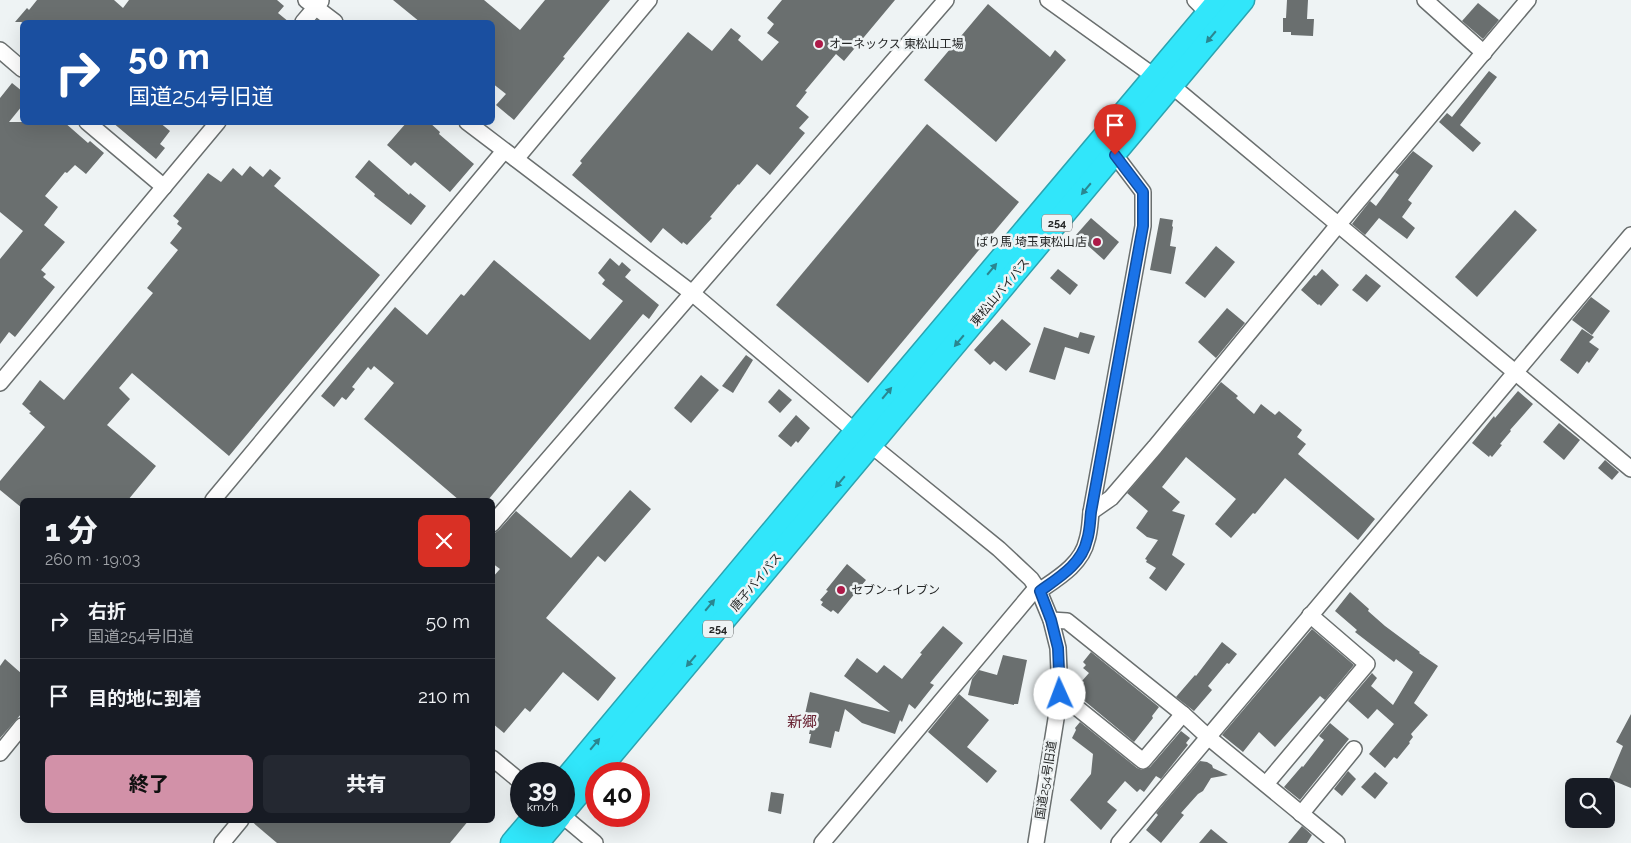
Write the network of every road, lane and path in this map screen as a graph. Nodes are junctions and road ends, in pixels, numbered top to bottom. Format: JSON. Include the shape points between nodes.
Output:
{"nodes":[{"id":1,"x":649,"y":0,"type":"edge"},
{"id":2,"x":946,"y":0,"type":"edge"},
{"id":3,"x":1048,"y":0,"type":"edge"},
{"id":4,"x":1243,"y":0,"type":"edge"},
{"id":5,"x":1425,"y":0,"type":"edge"},
{"id":6,"x":1528,"y":0,"type":"edge"},
{"id":7,"x":314,"y":3,"type":"edge"},
{"id":8,"x":1207,"y":4,"type":"edge"},
{"id":9,"x":304,"y":20,"type":"edge"},
{"id":10,"x":333,"y":20,"type":"edge"},
{"id":11,"x":0,"y":50,"type":"edge"},
{"id":12,"x":1484,"y":53,"type":"junction"},
{"id":13,"x":20,"y":67,"type":"edge"},
{"id":14,"x":1163,"y":80,"type":"junction"},
{"id":15,"x":91,"y":125,"type":"edge"},
{"id":16,"x":216,"y":125,"type":"edge"},
{"id":17,"x":471,"y":125,"type":"edge"},
{"id":18,"x":510,"y":155,"type":"junction"},
{"id":19,"x":1115,"y":155,"type":"junction"},
{"id":20,"x":164,"y":187,"type":"junction"},
{"id":21,"x":1338,"y":225,"type":"junction"},
{"id":22,"x":1631,"y":235,"type":"edge"},
{"id":23,"x":692,"y":293,"type":"junction"},
{"id":24,"x":1516,"y":372,"type":"junction"},
{"id":25,"x":0,"y":383,"type":"edge"},
{"id":26,"x":863,"y":438,"type":"junction"},
{"id":27,"x":1631,"y":469,"type":"edge"},
{"id":28,"x":215,"y":498,"type":"edge"},
{"id":29,"x":1091,"y":512,"type":"junction"},
{"id":30,"x":495,"y":521,"type":"edge"},
{"id":31,"x":1038,"y":589,"type":"junction"},
{"id":32,"x":1310,"y":615,"type":"junction"},
{"id":33,"x":1051,"y":620,"type":"junction"},
{"id":34,"x":1060,"y":694,"type":"junction"},
{"id":35,"x":1183,"y":714,"type":"junction"},
{"id":36,"x":20,"y":728,"type":"edge"},
{"id":37,"x":1208,"y":737,"type":"junction"},
{"id":38,"x":1354,"y":749,"type":"dead end"},
{"id":39,"x":0,"y":753,"type":"edge"},
{"id":40,"x":495,"y":760,"type":"edge"},
{"id":41,"x":575,"y":768,"type":"edge"},
{"id":42,"x":510,"y":773,"type":"edge"},
{"id":43,"x":1266,"y":784,"type":"junction"},
{"id":44,"x":575,"y":797,"type":"edge"},
{"id":45,"x":1301,"y":814,"type":"junction"},
{"id":46,"x":239,"y":823,"type":"edge"},
{"id":47,"x":526,"y":827,"type":"edge"},
{"id":48,"x":551,"y":827,"type":"edge"},
{"id":49,"x":575,"y":827,"type":"edge"},
{"id":50,"x":222,"y":843,"type":"edge"},
{"id":51,"x":512,"y":843,"type":"edge"},
{"id":52,"x":537,"y":843,"type":"edge"},
{"id":53,"x":595,"y":843,"type":"edge"},
{"id":54,"x":822,"y":843,"type":"edge"},
{"id":55,"x":1036,"y":843,"type":"edge"},
{"id":56,"x":1119,"y":843,"type":"edge"},
{"id":57,"x":1336,"y":843,"type":"edge"}],
"edges":[{"from":1,"to":18,"type":"street"},
{"from":2,"to":23,"type":"street"},
{"from":3,"to":14,"type":"street"},
{"from":4,"to":14,"type":"highway","name":"東松山バイパス","number":"254","one_way":true},
{"from":5,"to":12,"type":"street"},
{"from":6,"to":12,"type":"street"},
{"from":7,"to":9,"type":"street"},
{"from":7,"to":10,"type":"street"},
{"from":8,"to":14,"type":"highway","name":"東松山バイパス","number":"254"},
{"from":11,"to":13,"type":"street"},
{"from":12,"to":21,"type":"street"},
{"from":14,"to":19,"type":"highway","name":"東松山バイパス","number":"254"},
{"from":14,"to":21,"type":"street"},
{"from":26,"to":14,"type":"highway","name":"東松山バイパス","number":"254","one_way":true},
{"from":15,"to":20,"type":"street"},
{"from":16,"to":20,"type":"street"},
{"from":17,"to":18,"type":"street"},
{"from":18,"to":23,"type":"street"},
{"from":18,"to":28,"type":"street"},
{"from":19,"to":26,"type":"highway","name":"東松山バイパス","number":"254","one_way":true},
{"from":19,"to":29,"type":"street","via":[[1143,192],[1143,226]]},
{"from":20,"to":25,"type":"street"},
{"from":21,"to":24,"type":"street"},
{"from":21,"to":29,"type":"street","via":[[1136,469],[1111,498]]},
{"from":22,"to":24,"type":"street"},
{"from":23,"to":26,"type":"street"},
{"from":23,"to":30,"type":"street"},
{"from":24,"to":27,"type":"street"},
{"from":24,"to":32,"type":"street"},
{"from":26,"to":31,"type":"street","via":[[999,549]]},
{"from":41,"to":26,"type":"highway","name":"唐子バイパス","number":"254","one_way":true},
{"from":26,"to":44,"type":"highway","name":"唐子バイパス","number":"254","one_way":true},
{"from":29,"to":31,"type":"street","via":[[1083,552],[1063,574]]},
{"from":31,"to":33,"type":"street","name":"国道254号旧道"},
{"from":31,"to":54,"type":"street"},
{"from":32,"to":37,"type":"street"},
{"from":32,"to":43,"type":"street","via":[[1368,664]]},
{"from":33,"to":34,"type":"street","name":"国道254号旧道","via":[[1058,648]]},
{"from":33,"to":35,"type":"street","via":[[1068,622]]},
{"from":34,"to":35,"type":"street","via":[[1143,760]]},
{"from":34,"to":55,"type":"street","name":"国道254号旧道"},
{"from":35,"to":37,"type":"street"},
{"from":36,"to":39,"type":"street"},
{"from":37,"to":43,"type":"street"},
{"from":37,"to":56,"type":"street"},
{"from":38,"to":45,"type":"street"},
{"from":40,"to":42,"type":"street"},
{"from":43,"to":45,"type":"street"},
{"from":45,"to":57,"type":"street"},
{"from":46,"to":50,"type":"street"},
{"from":47,"to":51,"type":"highway"},
{"from":48,"to":52,"type":"highway"},
{"from":49,"to":53,"type":"street"}]}
